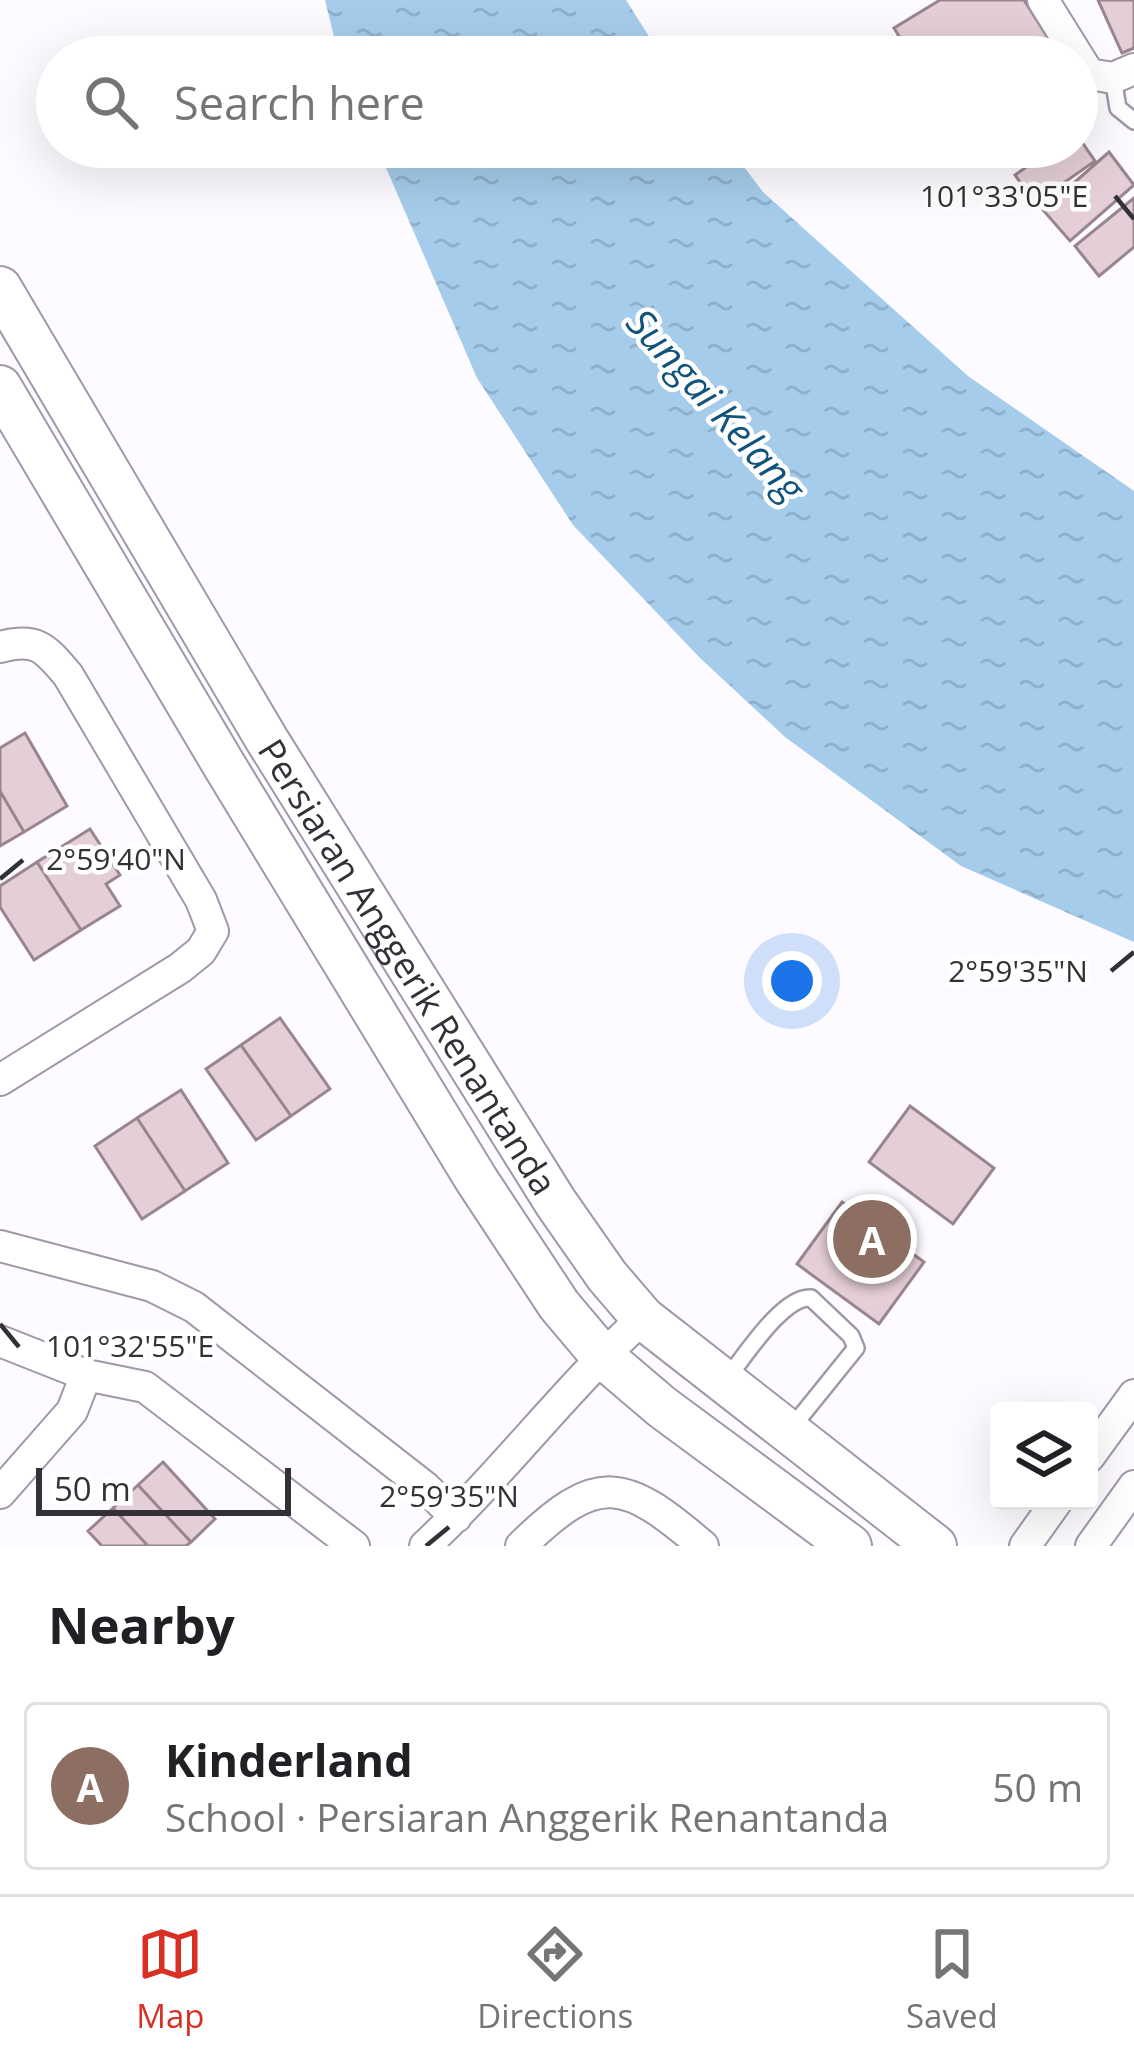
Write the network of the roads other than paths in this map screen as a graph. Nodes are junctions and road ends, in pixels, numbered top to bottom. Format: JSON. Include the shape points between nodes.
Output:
{"nodes":[{"id":1,"x":1043,"y":0,"type":"edge"},
{"id":2,"x":1065,"y":36,"type":"edge"},
{"id":3,"x":1124,"y":73,"type":"edge"},
{"id":4,"x":1134,"y":121,"type":"edge"},
{"id":5,"x":0,"y":288,"type":"edge"},
{"id":6,"x":0,"y":387,"type":"edge"},
{"id":7,"x":0,"y":647,"type":"edge"},
{"id":8,"x":0,"y":1080,"type":"edge"},
{"id":9,"x":0,"y":1246,"type":"edge"},
{"id":10,"x":643,"y":1318,"type":"junction"},
{"id":11,"x":0,"y":1341,"type":"edge"},
{"id":12,"x":602,"y":1356,"type":"junction"},
{"id":13,"x":86,"y":1375,"type":"junction"},
{"id":14,"x":723,"y":1383,"type":"junction"},
{"id":15,"x":1134,"y":1395,"type":"edge"},
{"id":16,"x":788,"y":1433,"type":"junction"},
{"id":17,"x":1098,"y":1445,"type":"edge"},
{"id":18,"x":1134,"y":1486,"type":"edge"},
{"id":19,"x":0,"y":1492,"type":"edge"},
{"id":20,"x":1101,"y":1507,"type":"edge"},
{"id":21,"x":1051,"y":1510,"type":"edge"},
{"id":22,"x":456,"y":1517,"type":"junction"},
{"id":23,"x":354,"y":1546,"type":"edge"},
{"id":24,"x":425,"y":1546,"type":"edge"},
{"id":25,"x":521,"y":1546,"type":"edge"},
{"id":26,"x":703,"y":1546,"type":"edge"},
{"id":27,"x":850,"y":1546,"type":"edge"},
{"id":28,"x":935,"y":1546,"type":"edge"},
{"id":29,"x":1025,"y":1546,"type":"edge"},
{"id":30,"x":1090,"y":1546,"type":"edge"}],
"edges":[{"from":1,"to":2,"type":"street"},
{"from":3,"to":4,"type":"lane","via":[[1118,108]]},
{"from":5,"to":10,"type":"main road","name":"Persiaran Anggerik Renantanda","via":[[380,922],[556,1203]]},
{"from":6,"to":12,"type":"main road","name":"Persiaran Anggerik Renantanda","via":[[476,1179]]},
{"from":7,"to":8,"type":"street","via":[[44,647],[80,695],[213,932],[180,968]]},
{"from":9,"to":22,"type":"street","via":[[152,1286],[194,1307]]},
{"from":10,"to":12,"type":"street"},
{"from":10,"to":14,"type":"main road","name":"Persiaran Anggerik Renantanda"},
{"from":11,"to":13,"type":"street"},
{"from":12,"to":22,"type":"street"},
{"from":12,"to":27,"type":"main road","name":"Persiaran Anggerik Renantanda"},
{"from":13,"to":19,"type":"street","via":[[72,1411]]},
{"from":13,"to":23,"type":"street","via":[[145,1387]]},
{"from":14,"to":16,"type":"main road","name":"Persiaran Anggerik Renantanda"},
{"from":14,"to":16,"type":"lane","via":[[782,1310],[811,1298],[856,1348]]},
{"from":15,"to":17,"type":"street"},
{"from":16,"to":28,"type":"main road","name":"Persiaran Anggerik Renantanda"},
{"from":18,"to":20,"type":"street"},
{"from":20,"to":30,"type":"street"},
{"from":21,"to":29,"type":"street"},
{"from":22,"to":24,"type":"street"},
{"from":25,"to":26,"type":"street","via":[[565,1505],[608,1492],[657,1506]]}]}
